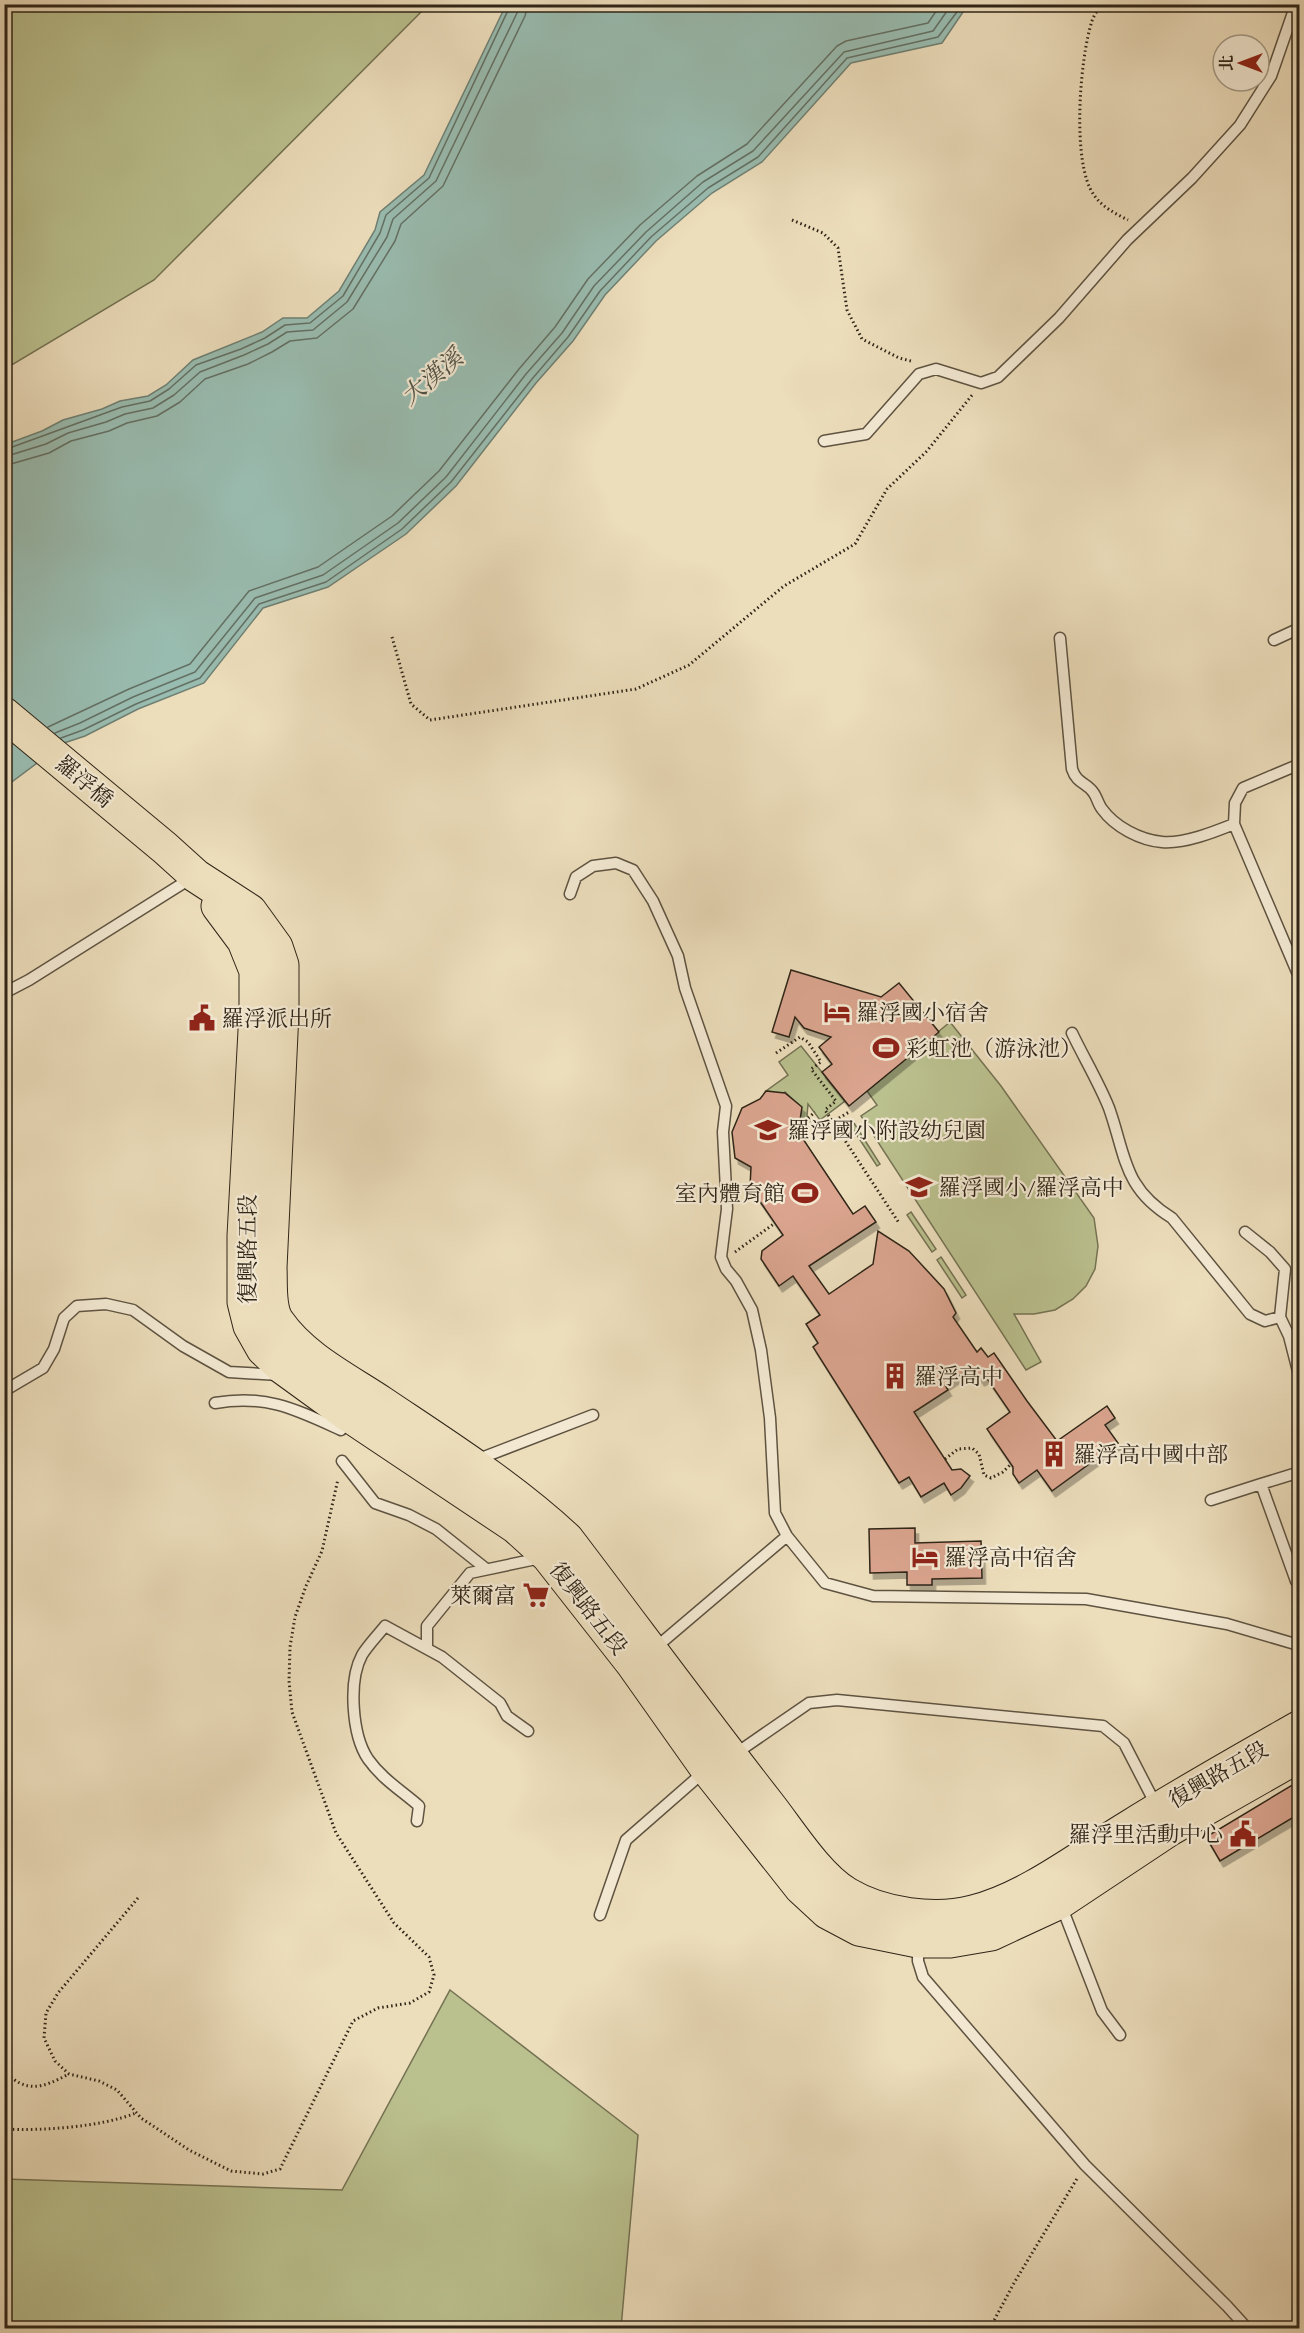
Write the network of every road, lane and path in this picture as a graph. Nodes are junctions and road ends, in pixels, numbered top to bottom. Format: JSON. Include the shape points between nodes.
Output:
{"nodes":[{"id":1,"x":1101,"y":4,"type":"edge"},
{"id":2,"x":1296,"y":4,"type":"edge"},
{"id":3,"x":792,"y":220,"type":"dead end"},
{"id":4,"x":1141,"y":226,"type":"junction"},
{"id":5,"x":936,"y":369,"type":"junction"},
{"id":6,"x":981,"y":383,"type":"junction"},
{"id":7,"x":824,"y":441,"type":"dead end"},
{"id":8,"x":1299,"y":628,"type":"edge"},
{"id":9,"x":392,"y":638,"type":"dead end"},
{"id":10,"x":1060,"y":638,"type":"dead end"},
{"id":11,"x":1274,"y":640,"type":"dead end"},
{"id":12,"x":4,"y":714,"type":"edge"},
{"id":13,"x":1299,"y":764,"type":"edge"},
{"id":14,"x":1234,"y":824,"type":"junction"},
{"id":15,"x":165,"y":848,"type":"joint"},
{"id":16,"x":196,"y":876,"type":"junction"},
{"id":17,"x":570,"y":894,"type":"dead end"},
{"id":18,"x":1299,"y":980,"type":"edge"},
{"id":19,"x":4,"y":993,"type":"edge"},
{"id":20,"x":1072,"y":1033,"type":"dead end"},
{"id":21,"x":776,"y":1053,"type":"dead end"},
{"id":22,"x":814,"y":1112,"type":"dead end"},
{"id":23,"x":849,"y":1112,"type":"dead end"},
{"id":24,"x":808,"y":1118,"type":"dead end"},
{"id":25,"x":839,"y":1118,"type":"dead end"},
{"id":26,"x":899,"y":1223,"type":"dead end"},
{"id":27,"x":775,"y":1224,"type":"dead end"},
{"id":28,"x":1245,"y":1232,"type":"dead end"},
{"id":29,"x":752,"y":1240,"type":"dead end"},
{"id":30,"x":258,"y":1300,"type":"junction"},
{"id":31,"x":1280,"y":1317,"type":"junction"},
{"id":32,"x":295,"y":1376,"type":"junction"},
{"id":33,"x":1299,"y":1379,"type":"edge"},
{"id":34,"x":4,"y":1391,"type":"edge"},
{"id":35,"x":214,"y":1403,"type":"dead end"},
{"id":36,"x":593,"y":1415,"type":"dead end"},
{"id":37,"x":340,"y":1430,"type":"dead end"},
{"id":38,"x":945,"y":1459,"type":"dead end"},
{"id":39,"x":342,"y":1461,"type":"joint"},
{"id":40,"x":470,"y":1462,"type":"junction"},
{"id":41,"x":1011,"y":1464,"type":"dead end"},
{"id":42,"x":1299,"y":1472,"type":"edge"},
{"id":43,"x":1261,"y":1484,"type":"junction"},
{"id":44,"x":1211,"y":1500,"type":"dead end"},
{"id":45,"x":787,"y":1536,"type":"junction"},
{"id":46,"x":558,"y":1548,"type":"junction"},
{"id":47,"x":485,"y":1568,"type":"junction"},
{"id":48,"x":1299,"y":1586,"type":"edge"},
{"id":49,"x":427,"y":1648,"type":"junction"},
{"id":50,"x":1299,"y":1650,"type":"edge"},
{"id":51,"x":642,"y":1657,"type":"junction"},
{"id":52,"x":1299,"y":1727,"type":"edge"},
{"id":53,"x":528,"y":1731,"type":"dead end"},
{"id":54,"x":1299,"y":1755,"type":"edge"},
{"id":55,"x":719,"y":1763,"type":"junction"},
{"id":56,"x":1164,"y":1819,"type":"junction"},
{"id":57,"x":417,"y":1821,"type":"dead end"},
{"id":58,"x":1021,"y":1894,"type":"junction"},
{"id":59,"x":138,"y":1898,"type":"dead end"},
{"id":60,"x":1060,"y":1902,"type":"junction"},
{"id":61,"x":600,"y":1915,"type":"dead end"},
{"id":62,"x":918,"y":1941,"type":"junction"},
{"id":63,"x":1120,"y":2034,"type":"dead end"},
{"id":64,"x":4,"y":2071,"type":"edge"},
{"id":65,"x":69,"y":2074,"type":"junction"},
{"id":66,"x":136,"y":2113,"type":"junction"},
{"id":67,"x":4,"y":2129,"type":"edge"},
{"id":68,"x":1085,"y":2165,"type":"junction"},
{"id":69,"x":990,"y":2328,"type":"edge"},
{"id":70,"x":1247,"y":2328,"type":"edge"}],
"edges":[{"from":1,"to":4,"type":"path","via":[[1092,21],[1084,62],[1084,170],[1094,195],[1113,213]]},
{"from":2,"to":4,"type":"lane","via":[[1271,76],[1240,124],[1192,178]]},
{"from":3,"to":5,"type":"path","via":[[823,234],[838,248],[847,310],[862,339],[898,358]]},
{"from":4,"to":6,"type":"lane","via":[[1059,318],[998,377]]},
{"from":5,"to":6,"type":"lane"},
{"from":5,"to":7,"type":"lane","via":[[919,374],[867,434]]},
{"from":6,"to":9,"type":"path","via":[[927,451],[887,489],[855,544],[784,586],[689,665],[636,689],[430,720],[411,704]]},
{"from":8,"to":11,"type":"lane"},
{"from":10,"to":14,"type":"lane","via":[[1072,769],[1076,779],[1092,790],[1116,824],[1136,835],[1163,842],[1198,837]]},
{"from":12,"to":15,"type":"main road","name":"羅浮橋"},
{"from":13,"to":14,"type":"lane","via":[[1244,788],[1235,804]]},
{"from":14,"to":18,"type":"lane"},
{"from":15,"to":16,"type":"main road","name":"復興路五段"},
{"from":16,"to":19,"type":"lane"},
{"from":16,"to":30,"type":"main road","name":"復興路五段","via":[[244,941],[256,971],[266,1071],[244,1236]]},
{"from":17,"to":45,"type":"lane","via":[[576,877],[593,866],[616,862],[633,870],[653,901],[678,956],[685,988],[726,1106],[723,1132],[727,1209],[722,1257],[752,1310],[770,1418],[775,1513]]},
{"from":20,"to":31,"type":"lane","via":[[1108,1108],[1132,1181],[1154,1207],[1172,1218],[1250,1314],[1265,1321]]},
{"from":21,"to":26,"type":"path","via":[[800,1037],[808,1042],[821,1062],[811,1069],[836,1101],[825,1110]]},
{"from":22,"to":24,"type":"path"},
{"from":23,"to":25,"type":"path"},
{"from":27,"to":29,"type":"path"},
{"from":28,"to":31,"type":"lane","via":[[1286,1269]]},
{"from":30,"to":32,"type":"main road","name":"復興路五段","via":[[250,1326],[263,1349]]},
{"from":30,"to":40,"type":"main road","name":"復興路五段","via":[[302,1349]]},
{"from":31,"to":33,"type":"lane","via":[[1289,1336]]},
{"from":32,"to":34,"type":"lane","via":[[229,1372],[183,1346],[133,1310],[106,1304],[77,1306],[64,1317],[43,1368]]},
{"from":32,"to":46,"type":"main road","name":"復興路五段","via":[[516,1527]]},
{"from":35,"to":37,"type":"lane","via":[[238,1399],[272,1402]]},
{"from":36,"to":40,"type":"lane"},
{"from":38,"to":41,"type":"path","via":[[958,1449],[972,1448],[979,1454],[984,1475],[991,1478]]},
{"from":39,"to":47,"type":"lane","via":[[375,1503],[436,1529]]},
{"from":39,"to":66,"type":"path","via":[[322,1551],[295,1617],[290,1658],[292,1712],[336,1833],[394,1923],[429,1957],[435,1975],[429,1992],[410,2002],[378,2008],[353,2021],[280,2169],[264,2174],[231,2171],[189,2150]]},
{"from":40,"to":46,"type":"main road","name":"復興路五段","via":[[535,1509]]},
{"from":42,"to":43,"type":"lane"},
{"from":43,"to":44,"type":"lane"},
{"from":43,"to":48,"type":"lane"},
{"from":45,"to":50,"type":"lane","via":[[825,1583],[873,1596],[1086,1599],[1227,1624],[1295,1644]]},
{"from":45,"to":51,"type":"lane"},
{"from":46,"to":47,"type":"lane"},
{"from":46,"to":51,"type":"main road","name":"復興路五段"},
{"from":47,"to":49,"type":"lane","via":[[470,1573],[427,1626]]},
{"from":49,"to":53,"type":"lane","via":[[500,1703],[507,1716]]},
{"from":49,"to":57,"type":"lane","via":[[385,1626],[362,1656],[354,1681],[359,1740],[388,1782],[419,1806]]},
{"from":51,"to":55,"type":"main road","name":"復興路五段"},
{"from":52,"to":56,"type":"main road","name":"復興路五段"},
{"from":54,"to":56,"type":"main road","name":"復興路五段"},
{"from":55,"to":56,"type":"lane","via":[[809,1703],[837,1700],[1103,1726],[1124,1743]]},
{"from":55,"to":58,"type":"main road","name":"復興路五段","via":[[846,1894],[872,1905],[924,1917],[950,1917]]},
{"from":55,"to":61,"type":"lane","via":[[626,1840]]},
{"from":55,"to":62,"type":"main road","name":"復興路五段","via":[[801,1888],[827,1911],[859,1929]]},
{"from":56,"to":58,"type":"main road","name":"復興路五段"},
{"from":56,"to":60,"type":"main road","name":"復興路五段"},
{"from":58,"to":60,"type":"lane"},
{"from":59,"to":65,"type":"path","via":[[58,1993],[46,2013],[45,2038],[55,2061]]},
{"from":60,"to":62,"type":"main road","name":"復興路五段","via":[[991,1934],[950,1941]]},
{"from":60,"to":63,"type":"lane","via":[[1102,2011]]},
{"from":62,"to":68,"type":"lane","via":[[923,1977]]},
{"from":64,"to":65,"type":"path","via":[[28,2088],[50,2084]]},
{"from":65,"to":66,"type":"path","via":[[99,2080],[117,2090]]},
{"from":66,"to":67,"type":"path","via":[[118,2120],[72,2126]]},
{"from":68,"to":69,"type":"path"},
{"from":68,"to":70,"type":"lane"}]}
